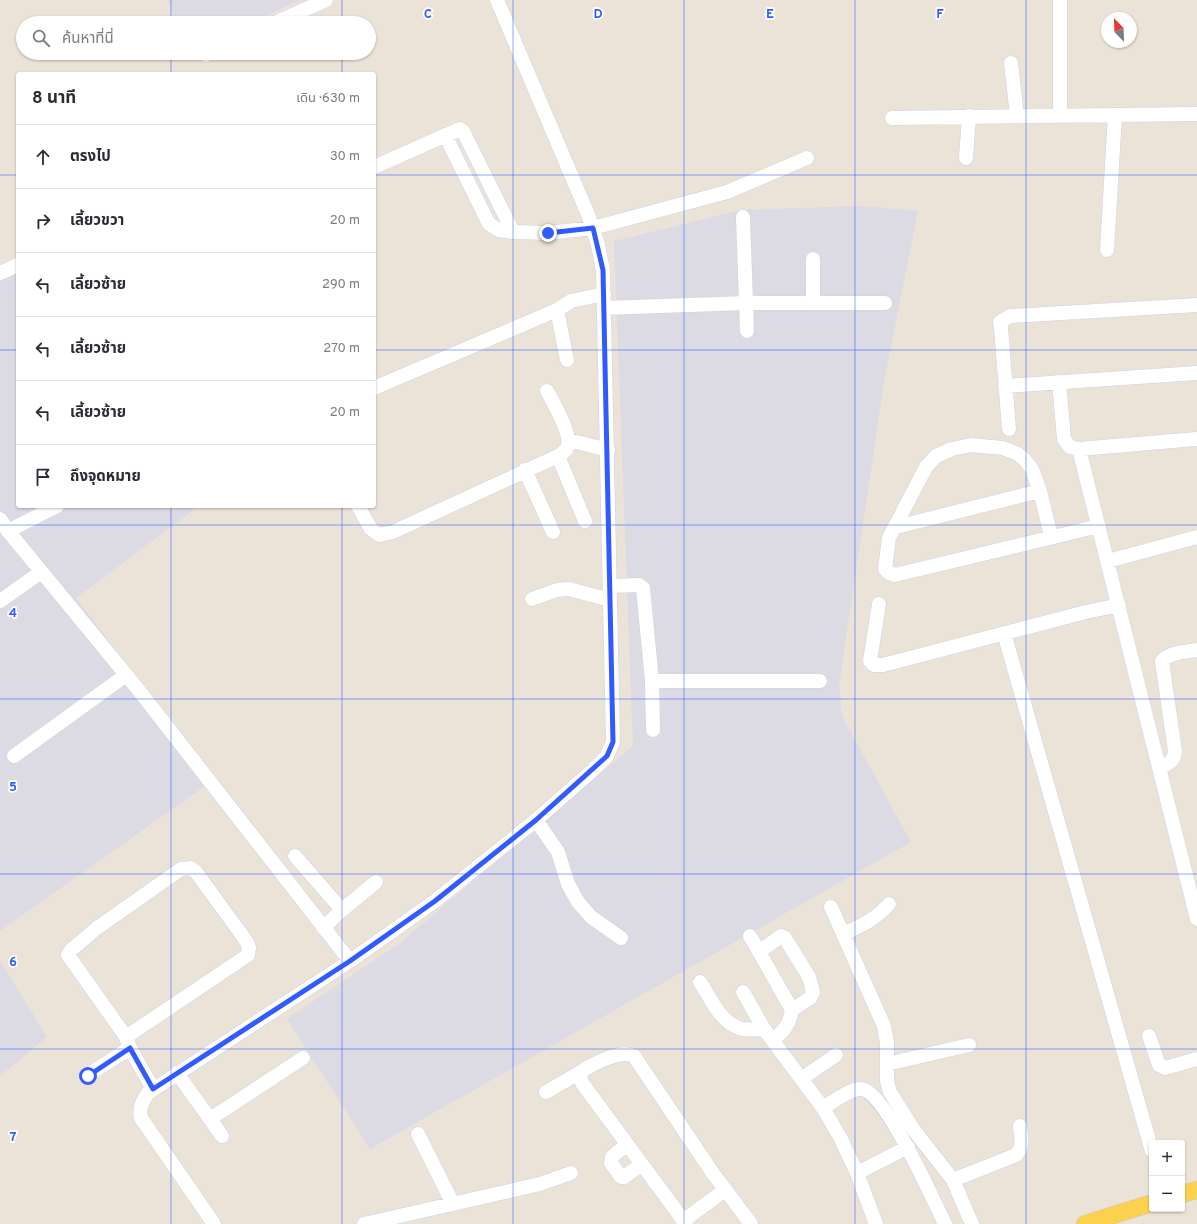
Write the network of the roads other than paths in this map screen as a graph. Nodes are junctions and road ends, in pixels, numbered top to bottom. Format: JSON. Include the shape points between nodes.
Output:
{"nodes":[{"id":1,"x":326,"y":0,"type":"edge"},
{"id":2,"x":497,"y":0,"type":"edge"},
{"id":3,"x":1060,"y":0,"type":"edge"},
{"id":4,"x":291,"y":16,"type":"edge"},
{"id":5,"x":1011,"y":63,"type":"dead end"},
{"id":6,"x":1197,"y":114,"type":"edge"},
{"id":7,"x":1115,"y":115,"type":"junction"},
{"id":8,"x":969,"y":116,"type":"junction"},
{"id":9,"x":1017,"y":116,"type":"junction"},
{"id":10,"x":1060,"y":116,"type":"junction"},
{"id":11,"x":892,"y":118,"type":"dead end"},
{"id":12,"x":807,"y":158,"type":"dead end"},
{"id":13,"x":966,"y":158,"type":"dead end"},
{"id":14,"x":376,"y":166,"type":"edge"},
{"id":15,"x":743,"y":217,"type":"dead end"},
{"id":16,"x":593,"y":228,"type":"junction"},
{"id":17,"x":1107,"y":250,"type":"dead end"},
{"id":18,"x":812,"y":259,"type":"dead end"},
{"id":19,"x":16,"y":266,"type":"edge"},
{"id":20,"x":0,"y":273,"type":"edge"},
{"id":21,"x":604,"y":301,"type":"junction"},
{"id":22,"x":746,"y":303,"type":"junction"},
{"id":23,"x":813,"y":303,"type":"junction"},
{"id":24,"x":885,"y":303,"type":"dead end"},
{"id":25,"x":1197,"y":305,"type":"edge"},
{"id":26,"x":557,"y":310,"type":"junction"},
{"id":27,"x":747,"y":331,"type":"dead end"},
{"id":28,"x":567,"y":360,"type":"dead end"},
{"id":29,"x":1197,"y":373,"type":"edge"},
{"id":30,"x":1059,"y":382,"type":"junction"},
{"id":31,"x":1005,"y":386,"type":"junction"},
{"id":32,"x":376,"y":387,"type":"edge"},
{"id":33,"x":547,"y":390,"type":"dead end"},
{"id":34,"x":1009,"y":429,"type":"dead end"},
{"id":35,"x":1197,"y":439,"type":"edge"},
{"id":36,"x":569,"y":440,"type":"junction"},
{"id":37,"x":1079,"y":449,"type":"junction"},
{"id":38,"x":608,"y":450,"type":"junction"},
{"id":39,"x":558,"y":456,"type":"junction"},
{"id":40,"x":525,"y":470,"type":"junction"},
{"id":41,"x":1040,"y":490,"type":"junction"},
{"id":42,"x":51,"y":508,"type":"edge"},
{"id":43,"x":359,"y":508,"type":"edge"},
{"id":44,"x":585,"y":521,"type":"dead end"},
{"id":45,"x":4,"y":525,"type":"edge"},
{"id":46,"x":1099,"y":526,"type":"junction"},
{"id":47,"x":896,"y":527,"type":"junction"},
{"id":48,"x":553,"y":532,"type":"dead end"},
{"id":49,"x":1051,"y":536,"type":"junction"},
{"id":50,"x":1197,"y":537,"type":"edge"},
{"id":51,"x":1108,"y":561,"type":"junction"},
{"id":52,"x":41,"y":572,"type":"junction"},
{"id":53,"x":611,"y":586,"type":"junction"},
{"id":54,"x":532,"y":599,"type":"dead end"},
{"id":55,"x":610,"y":600,"type":"junction"},
{"id":56,"x":0,"y":601,"type":"edge"},
{"id":57,"x":879,"y":604,"type":"dead end"},
{"id":58,"x":1119,"y":605,"type":"junction"},
{"id":59,"x":1004,"y":633,"type":"junction"},
{"id":60,"x":1197,"y":650,"type":"edge"},
{"id":61,"x":126,"y":675,"type":"junction"},
{"id":62,"x":652,"y":681,"type":"junction"},
{"id":63,"x":820,"y":681,"type":"dead end"},
{"id":64,"x":653,"y":730,"type":"dead end"},
{"id":65,"x":14,"y":756,"type":"dead end"},
{"id":66,"x":1159,"y":768,"type":"junction"},
{"id":67,"x":536,"y":820,"type":"junction"},
{"id":68,"x":295,"y":856,"type":"dead end"},
{"id":69,"x":376,"y":882,"type":"dead end"},
{"id":70,"x":889,"y":904,"type":"dead end"},
{"id":71,"x":831,"y":907,"type":"dead end"},
{"id":72,"x":342,"y":910,"type":"junction"},
{"id":73,"x":1197,"y":919,"type":"edge"},
{"id":74,"x":323,"y":928,"type":"junction"},
{"id":75,"x":843,"y":934,"type":"junction"},
{"id":76,"x":750,"y":936,"type":"dead end"},
{"id":77,"x":621,"y":938,"type":"dead end"},
{"id":78,"x":760,"y":951,"type":"junction"},
{"id":79,"x":350,"y":961,"type":"junction"},
{"id":80,"x":700,"y":982,"type":"dead end"},
{"id":81,"x":743,"y":992,"type":"dead end"},
{"id":82,"x":792,"y":1010,"type":"junction"},
{"id":83,"x":764,"y":1029,"type":"junction"},
{"id":84,"x":1149,"y":1036,"type":"dead end"},
{"id":85,"x":773,"y":1040,"type":"junction"},
{"id":86,"x":128,"y":1043,"type":"junction"},
{"id":87,"x":969,"y":1045,"type":"dead end"},
{"id":88,"x":836,"y":1055,"type":"dead end"},
{"id":89,"x":303,"y":1058,"type":"dead end"},
{"id":90,"x":1197,"y":1059,"type":"edge"},
{"id":91,"x":887,"y":1064,"type":"junction"},
{"id":92,"x":579,"y":1073,"type":"junction"},
{"id":93,"x":177,"y":1074,"type":"junction"},
{"id":94,"x":88,"y":1076,"type":"dead end"},
{"id":95,"x":801,"y":1079,"type":"junction"},
{"id":96,"x":153,"y":1089,"type":"junction"},
{"id":97,"x":546,"y":1092,"type":"dead end"},
{"id":98,"x":823,"y":1108,"type":"junction"},
{"id":99,"x":210,"y":1119,"type":"junction"},
{"id":100,"x":1020,"y":1126,"type":"dead end"},
{"id":101,"x":418,"y":1134,"type":"dead end"},
{"id":102,"x":222,"y":1136,"type":"dead end"},
{"id":103,"x":1149,"y":1140,"type":"edge"},
{"id":104,"x":627,"y":1144,"type":"junction"},
{"id":105,"x":908,"y":1147,"type":"junction"},
{"id":106,"x":642,"y":1164,"type":"junction"},
{"id":107,"x":571,"y":1172,"type":"dead end"},
{"id":108,"x":857,"y":1173,"type":"junction"},
{"id":109,"x":953,"y":1180,"type":"junction"},
{"id":110,"x":725,"y":1190,"type":"junction"},
{"id":111,"x":1197,"y":1190,"type":"edge"},
{"id":112,"x":1185,"y":1193,"type":"edge"},
{"id":113,"x":453,"y":1204,"type":"junction"},
{"id":114,"x":1149,"y":1204,"type":"edge"},
{"id":115,"x":685,"y":1222,"type":"edge"},
{"id":116,"x":214,"y":1224,"type":"edge"},
{"id":117,"x":364,"y":1224,"type":"edge"},
{"id":118,"x":751,"y":1224,"type":"edge"},
{"id":119,"x":876,"y":1224,"type":"edge"},
{"id":120,"x":944,"y":1224,"type":"edge"},
{"id":121,"x":972,"y":1224,"type":"edge"},
{"id":122,"x":1085,"y":1224,"type":"edge"}],
"edges":[{"from":1,"to":4,"type":"street"},
{"from":2,"to":16,"type":"street"},
{"from":3,"to":10,"type":"street"},
{"from":5,"to":9,"type":"street"},
{"from":6,"to":7,"type":"street"},
{"from":7,"to":10,"type":"street"},
{"from":7,"to":17,"type":"street"},
{"from":8,"to":9,"type":"street"},
{"from":8,"to":11,"type":"street"},
{"from":8,"to":13,"type":"street"},
{"from":9,"to":10,"type":"street"},
{"from":12,"to":16,"type":"street","via":[[727,192]]},
{"from":14,"to":16,"type":"street","via":[[445,135],[489,224],[499,230],[513,232],[548,233]]},
{"from":15,"to":22,"type":"street"},
{"from":16,"to":21,"type":"street","via":[[603,270]]},
{"from":18,"to":23,"type":"street"},
{"from":19,"to":20,"type":"street"},
{"from":21,"to":22,"type":"street"},
{"from":21,"to":26,"type":"street","via":[[570,301]]},
{"from":21,"to":38,"type":"street"},
{"from":22,"to":23,"type":"street"},
{"from":22,"to":27,"type":"street"},
{"from":23,"to":24,"type":"street"},
{"from":25,"to":31,"type":"street","via":[[1010,316],[1000,322]]},
{"from":26,"to":28,"type":"street"},
{"from":26,"to":32,"type":"street"},
{"from":29,"to":30,"type":"street"},
{"from":30,"to":31,"type":"street"},
{"from":30,"to":37,"type":"street","via":[[1064,439],[1070,447]]},
{"from":31,"to":34,"type":"street"},
{"from":33,"to":36,"type":"street"},
{"from":35,"to":37,"type":"street"},
{"from":36,"to":38,"type":"street"},
{"from":36,"to":39,"type":"street","via":[[567,449]]},
{"from":37,"to":46,"type":"street"},
{"from":38,"to":53,"type":"street"},
{"from":39,"to":40,"type":"street"},
{"from":39,"to":44,"type":"street"},
{"from":40,"to":43,"type":"street","via":[[393,532],[379,535],[371,529]]},
{"from":40,"to":48,"type":"street"},
{"from":41,"to":47,"type":"street"},
{"from":41,"to":47,"type":"street","via":[[1032,469],[1018,454],[1003,448],[971,445],[952,449],[936,456],[926,467]]},
{"from":41,"to":49,"type":"street"},
{"from":42,"to":45,"type":"street"},
{"from":45,"to":52,"type":"street"},
{"from":46,"to":49,"type":"street"},
{"from":46,"to":51,"type":"street"},
{"from":47,"to":49,"type":"street","via":[[889,538],[886,569],[888,573],[895,575]]},
{"from":50,"to":51,"type":"street"},
{"from":51,"to":58,"type":"street"},
{"from":52,"to":56,"type":"street"},
{"from":52,"to":61,"type":"street"},
{"from":53,"to":55,"type":"street"},
{"from":53,"to":62,"type":"street","via":[[639,585],[643,588]]},
{"from":54,"to":55,"type":"street","via":[[557,590],[569,589]]},
{"from":55,"to":67,"type":"street","via":[[613,742],[607,756]]},
{"from":57,"to":59,"type":"street","via":[[870,651],[870,661],[874,666]]},
{"from":58,"to":59,"type":"street"},
{"from":58,"to":66,"type":"street"},
{"from":59,"to":103,"type":"street"},
{"from":60,"to":66,"type":"street","via":[[1165,656],[1162,661],[1175,751],[1174,758]]},
{"from":61,"to":65,"type":"street"},
{"from":61,"to":74,"type":"street"},
{"from":62,"to":63,"type":"street"},
{"from":62,"to":64,"type":"street"},
{"from":66,"to":73,"type":"street"},
{"from":67,"to":77,"type":"street","via":[[558,852],[568,884],[578,902],[591,917]]},
{"from":67,"to":79,"type":"street","via":[[435,901]]},
{"from":68,"to":72,"type":"street"},
{"from":69,"to":72,"type":"street"},
{"from":70,"to":75,"type":"street","via":[[870,922]]},
{"from":71,"to":75,"type":"street"},
{"from":72,"to":74,"type":"street"},
{"from":74,"to":79,"type":"street"},
{"from":75,"to":91,"type":"street","via":[[884,1026]]},
{"from":76,"to":78,"type":"street"},
{"from":78,"to":82,"type":"street"},
{"from":78,"to":82,"type":"street","via":[[781,936],[785,938],[809,977],[813,992],[810,998]]},
{"from":79,"to":93,"type":"street"},
{"from":80,"to":83,"type":"street","via":[[722,1017],[731,1024],[740,1029]]},
{"from":81,"to":83,"type":"street"},
{"from":82,"to":85,"type":"street","via":[[791,1018],[783,1032]]},
{"from":83,"to":85,"type":"street"},
{"from":84,"to":90,"type":"street","via":[[1159,1065],[1165,1068]]},
{"from":85,"to":95,"type":"street"},
{"from":86,"to":86,"type":"street","via":[[68,955],[97,928],[181,869],[191,868],[247,942],[248,955]]},
{"from":86,"to":94,"type":"street"},
{"from":86,"to":96,"type":"street"},
{"from":87,"to":91,"type":"street"},
{"from":88,"to":95,"type":"street"},
{"from":89,"to":99,"type":"street"},
{"from":91,"to":109,"type":"street","via":[[890,1092],[913,1129]]},
{"from":92,"to":97,"type":"street"},
{"from":92,"to":104,"type":"street","via":[[582,1083]]},
{"from":92,"to":110,"type":"street","via":[[620,1053],[628,1052],[634,1056]]},
{"from":93,"to":96,"type":"street"},
{"from":93,"to":99,"type":"street"},
{"from":95,"to":98,"type":"street"},
{"from":96,"to":116,"type":"street","via":[[142,1102],[141,1118]]},
{"from":98,"to":105,"type":"street","via":[[855,1089],[868,1091]]},
{"from":98,"to":108,"type":"street"},
{"from":99,"to":102,"type":"street"},
{"from":100,"to":109,"type":"street","via":[[1022,1143],[1021,1150],[1016,1155]]},
{"from":101,"to":113,"type":"street"},
{"from":104,"to":106,"type":"street"},
{"from":104,"to":106,"type":"street","via":[[612,1157],[611,1163],[621,1177]]},
{"from":105,"to":108,"type":"street"},
{"from":105,"to":120,"type":"street"},
{"from":106,"to":115,"type":"street"},
{"from":107,"to":113,"type":"street","via":[[552,1181]]},
{"from":108,"to":119,"type":"street"},
{"from":109,"to":121,"type":"street"},
{"from":110,"to":115,"type":"street"},
{"from":110,"to":118,"type":"street"},
{"from":111,"to":112,"type":"main road"},
{"from":113,"to":117,"type":"street"},
{"from":114,"to":122,"type":"main road"}]}
